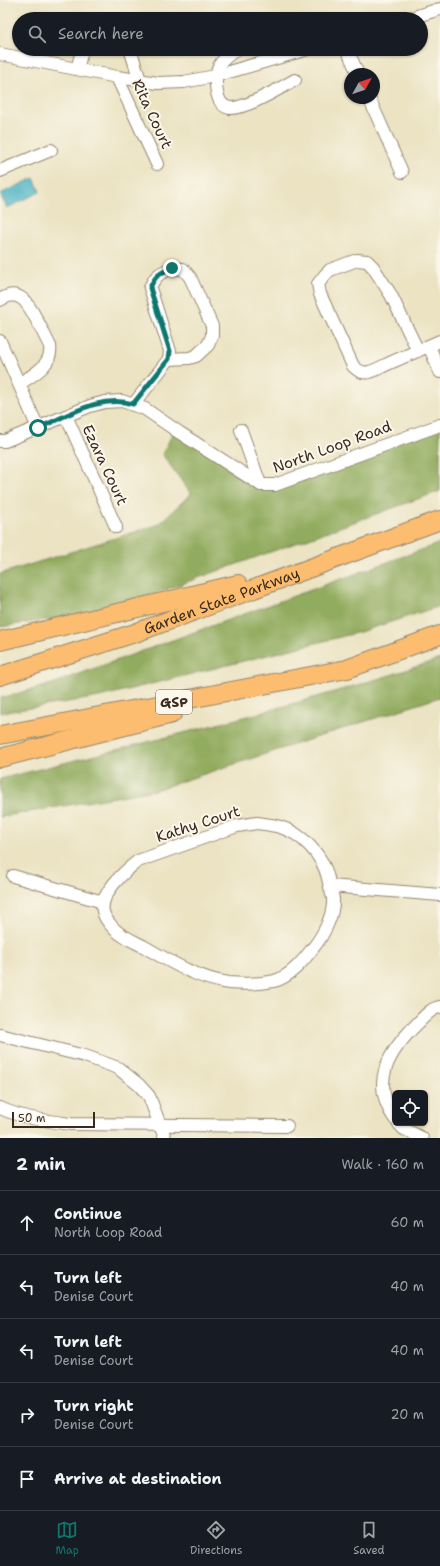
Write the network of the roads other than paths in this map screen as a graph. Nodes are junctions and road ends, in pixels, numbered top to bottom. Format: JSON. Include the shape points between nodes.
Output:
{"nodes":[{"id":1,"x":440,"y":9,"type":"edge"},
{"id":2,"x":428,"y":13,"type":"edge"},
{"id":3,"x":0,"y":54,"type":"edge"},
{"id":4,"x":81,"y":56,"type":"edge"},
{"id":5,"x":132,"y":56,"type":"edge"},
{"id":6,"x":229,"y":56,"type":"edge"},
{"id":7,"x":284,"y":56,"type":"edge"},
{"id":8,"x":350,"y":56,"type":"edge"},
{"id":9,"x":355,"y":68,"type":"edge"},
{"id":10,"x":77,"y":69,"type":"junction"},
{"id":11,"x":215,"y":76,"type":"junction"},
{"id":12,"x":117,"y":77,"type":"junction"},
{"id":13,"x":140,"y":80,"type":"junction"},
{"id":14,"x":295,"y":80,"type":"dead end"},
{"id":15,"x":372,"y":104,"type":"edge"},
{"id":16,"x":50,"y":150,"type":"dead end"},
{"id":17,"x":157,"y":164,"type":"dead end"},
{"id":18,"x":0,"y":171,"type":"edge"},
{"id":19,"x":402,"y":172,"type":"dead end"},
{"id":20,"x":0,"y":300,"type":"edge"},
{"id":21,"x":0,"y":341,"type":"edge"},
{"id":22,"x":429,"y":346,"type":"edge"},
{"id":23,"x":169,"y":359,"type":"junction"},
{"id":24,"x":440,"y":372,"type":"edge"},
{"id":25,"x":19,"y":384,"type":"junction"},
{"id":26,"x":133,"y":404,"type":"junction"},
{"id":27,"x":66,"y":416,"type":"junction"},
{"id":28,"x":440,"y":425,"type":"edge"},
{"id":29,"x":38,"y":428,"type":"junction"},
{"id":30,"x":241,"y":430,"type":"dead end"},
{"id":31,"x":0,"y":441,"type":"edge"},
{"id":32,"x":261,"y":485,"type":"junction"},
{"id":33,"x":440,"y":520,"type":"edge"},
{"id":34,"x":116,"y":526,"type":"dead end"},
{"id":35,"x":315,"y":566,"type":"junction"},
{"id":36,"x":440,"y":635,"type":"edge"},
{"id":37,"x":0,"y":641,"type":"edge"},
{"id":38,"x":347,"y":668,"type":"junction"},
{"id":39,"x":0,"y":676,"type":"edge"},
{"id":40,"x":0,"y":735,"type":"edge"},
{"id":41,"x":0,"y":758,"type":"edge"},
{"id":42,"x":13,"y":876,"type":"dead end"},
{"id":43,"x":330,"y":886,"type":"junction"},
{"id":44,"x":440,"y":895,"type":"edge"},
{"id":45,"x":103,"y":902,"type":"junction"},
{"id":46,"x":440,"y":1007,"type":"edge"},
{"id":47,"x":0,"y":1035,"type":"edge"},
{"id":48,"x":0,"y":1108,"type":"edge"},
{"id":49,"x":392,"y":1114,"type":"edge"},
{"id":50,"x":161,"y":1126,"type":"junction"},
{"id":51,"x":287,"y":1126,"type":"dead end"},
{"id":52,"x":401,"y":1126,"type":"edge"},
{"id":53,"x":165,"y":1138,"type":"edge"},
{"id":54,"x":422,"y":1138,"type":"edge"}],
"edges":[{"from":1,"to":2,"type":"street"},
{"from":3,"to":10,"type":"street"},
{"from":4,"to":10,"type":"street"},
{"from":5,"to":13,"type":"street"},
{"from":6,"to":11,"type":"street","via":[[220,64]]},
{"from":7,"to":11,"type":"street"},
{"from":8,"to":9,"type":"street"},
{"from":10,"to":12,"type":"street"},
{"from":11,"to":13,"type":"street","via":[[184,82],[158,83]]},
{"from":11,"to":14,"type":"street","via":[[218,95],[228,108],[238,108],[262,98]]},
{"from":12,"to":13,"type":"street"},
{"from":12,"to":17,"type":"street","name":"Rita Court"},
{"from":15,"to":19,"type":"street"},
{"from":16,"to":18,"type":"street"},
{"from":20,"to":25,"type":"street","via":[[9,296],[21,298],[27,304],[50,346],[51,354],[46,365]]},
{"from":21,"to":25,"type":"street"},
{"from":22,"to":22,"type":"street","via":[[367,261],[357,260],[330,270],[318,284],[320,294],[353,366],[359,371],[368,373]]},
{"from":22,"to":24,"type":"street"},
{"from":23,"to":23,"type":"street","via":[[170,351],[150,288],[160,273],[172,268],[183,270],[190,277],[212,326],[212,336],[208,345],[196,356]]},
{"from":23,"to":26,"type":"street"},
{"from":25,"to":29,"type":"street"},
{"from":26,"to":27,"type":"street","name":"North Loop Road","via":[[122,401],[105,402]]},
{"from":26,"to":32,"type":"street","name":"North Loop Road","via":[[146,409]]},
{"from":27,"to":29,"type":"street","name":"North Loop Road"},
{"from":27,"to":34,"type":"street","name":"Ezara Court"},
{"from":28,"to":32,"type":"street","name":"North Loop Road","via":[[274,486]]},
{"from":29,"to":31,"type":"street","name":"North Loop Road"},
{"from":30,"to":32,"type":"street"},
{"from":33,"to":35,"type":"highway","name":"Garden State Parkway"},
{"from":35,"to":37,"type":"highway"},
{"from":35,"to":39,"type":"highway","name":"Garden State Parkway","via":[[135,633]]},
{"from":36,"to":38,"type":"highway","number":"GSP"},
{"from":38,"to":40,"type":"highway","number":"GSP"},
{"from":38,"to":41,"type":"highway"},
{"from":42,"to":45,"type":"street"},
{"from":43,"to":44,"type":"street"},
{"from":43,"to":45,"type":"street","name":"Kathy Court","via":[[327,872],[318,854],[303,839],[282,827],[256,822],[237,826],[138,861],[108,891]]},
{"from":43,"to":45,"type":"street","name":"Kathy Court","via":[[333,899],[328,922],[319,940],[301,963],[285,976],[276,981],[258,983],[228,982],[198,975],[160,957],[118,932],[103,911]]},
{"from":46,"to":49,"type":"street","via":[[429,1011],[407,1033],[386,1066],[382,1082],[385,1102]]},
{"from":47,"to":50,"type":"street","via":[[85,1056],[118,1068],[149,1096]]},
{"from":48,"to":50,"type":"street","via":[[36,1119],[71,1124]]},
{"from":50,"to":51,"type":"street"},
{"from":50,"to":53,"type":"street"},
{"from":52,"to":54,"type":"street"}]}
